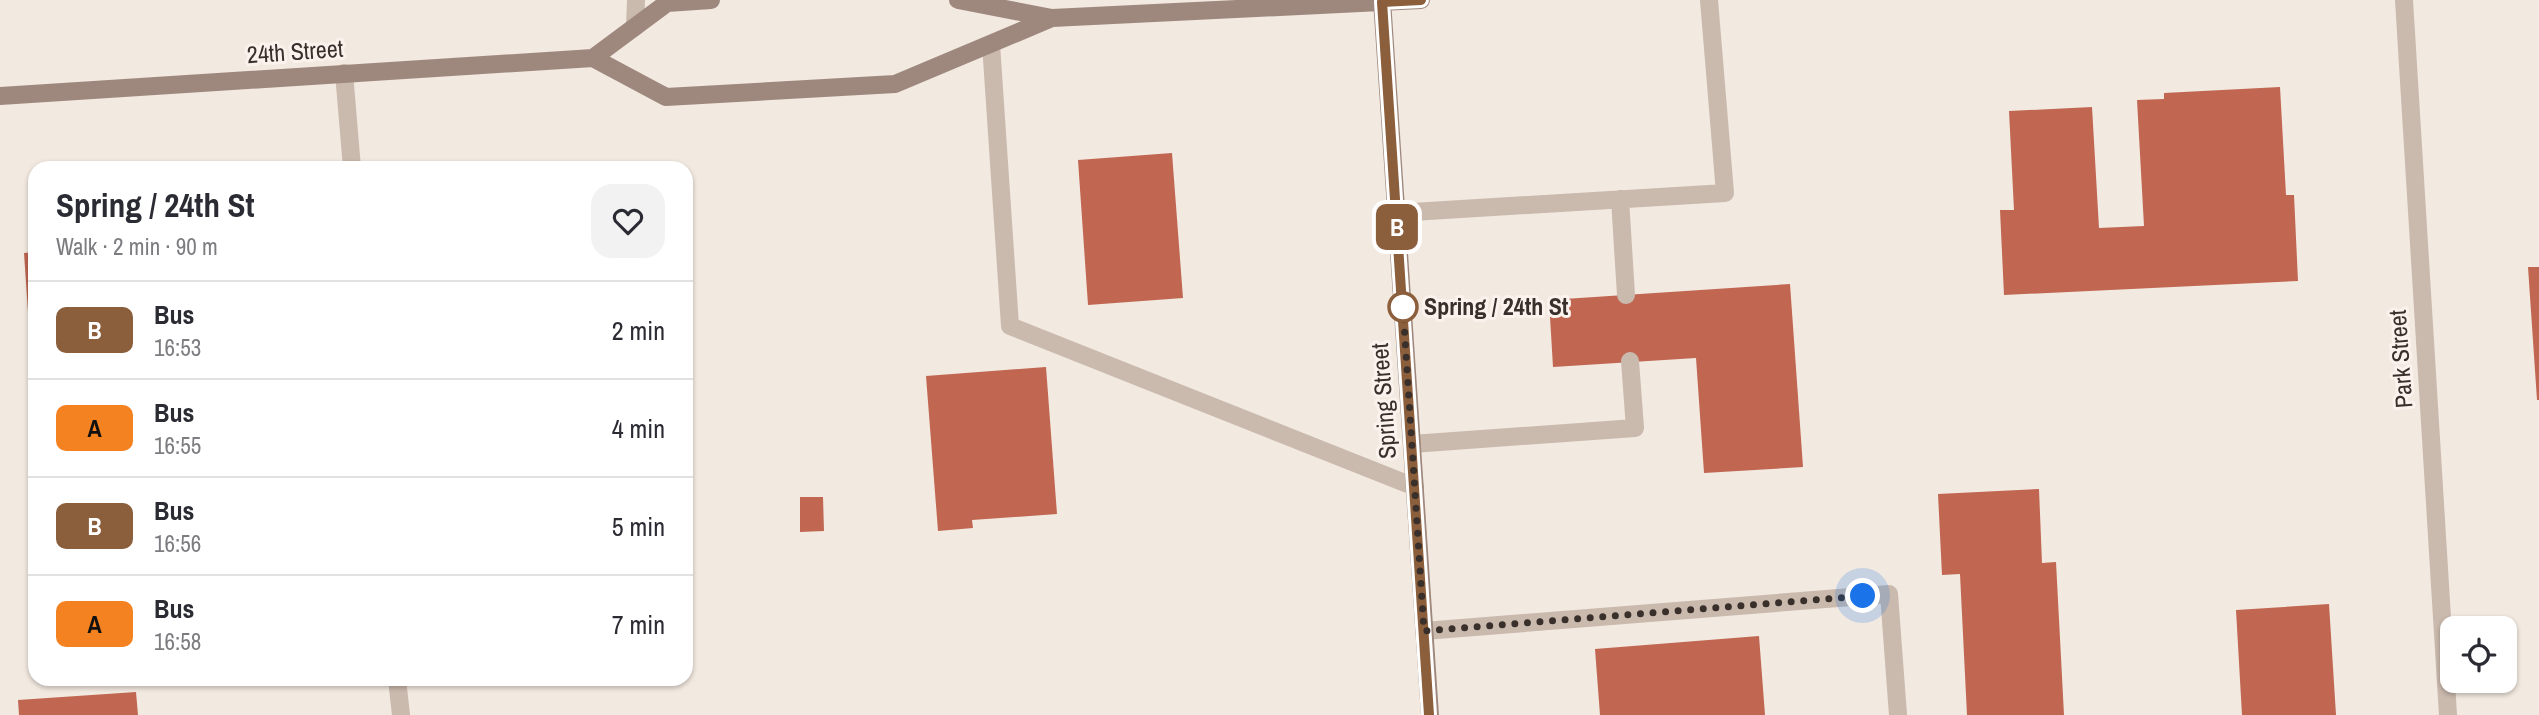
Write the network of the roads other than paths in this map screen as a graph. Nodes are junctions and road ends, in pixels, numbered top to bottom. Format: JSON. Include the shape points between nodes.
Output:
{"nodes":[{"id":1,"x":636,"y":0,"type":"edge"},
{"id":2,"x":711,"y":0,"type":"edge"},
{"id":3,"x":958,"y":0,"type":"edge"},
{"id":4,"x":1421,"y":0,"type":"edge"},
{"id":5,"x":1709,"y":0,"type":"edge"},
{"id":6,"x":2404,"y":0,"type":"edge"},
{"id":7,"x":1382,"y":1,"type":"edge"},
{"id":8,"x":1052,"y":18,"type":"junction"},
{"id":9,"x":635,"y":27,"type":"junction"},
{"id":10,"x":991,"y":44,"type":"junction"},
{"id":11,"x":593,"y":58,"type":"junction"},
{"id":12,"x":344,"y":73,"type":"junction"},
{"id":13,"x":0,"y":96,"type":"edge"},
{"id":14,"x":351,"y":161,"type":"edge"},
{"id":15,"x":1620,"y":199,"type":"junction"},
{"id":16,"x":1396,"y":213,"type":"junction"},
{"id":17,"x":1626,"y":295,"type":"dead end"},
{"id":18,"x":1630,"y":362,"type":"dead end"},
{"id":19,"x":1412,"y":444,"type":"junction"},
{"id":20,"x":1415,"y":487,"type":"junction"},
{"id":21,"x":1424,"y":631,"type":"junction"},
{"id":22,"x":398,"y":686,"type":"edge"},
{"id":23,"x":401,"y":715,"type":"edge"},
{"id":24,"x":1430,"y":715,"type":"edge"},
{"id":25,"x":1898,"y":715,"type":"edge"},
{"id":26,"x":2448,"y":715,"type":"edge"}],
"edges":[{"from":1,"to":9,"type":"street"},
{"from":2,"to":9,"type":"main road","via":[[667,3]]},
{"from":3,"to":8,"type":"main road"},
{"from":4,"to":7,"type":"main road"},
{"from":5,"to":15,"type":"street","via":[[1725,192]]},
{"from":6,"to":26,"type":"street","name":"Park Street"},
{"from":7,"to":8,"type":"main road"},
{"from":7,"to":16,"type":"main road","name":"Spring Street"},
{"from":8,"to":10,"type":"main road"},
{"from":9,"to":11,"type":"main road"},
{"from":10,"to":11,"type":"main road","via":[[895,84],[666,97]]},
{"from":10,"to":20,"type":"street","via":[[1010,326]]},
{"from":11,"to":12,"type":"main road","name":"24th Street"},
{"from":12,"to":13,"type":"main road","name":"24th Street"},
{"from":12,"to":14,"type":"street"},
{"from":15,"to":16,"type":"street"},
{"from":15,"to":17,"type":"street"},
{"from":16,"to":19,"type":"main road","name":"Spring Street"},
{"from":18,"to":19,"type":"street","via":[[1635,428]]},
{"from":19,"to":20,"type":"main road","name":"Spring Street"},
{"from":20,"to":21,"type":"main road","name":"Spring Street"},
{"from":21,"to":24,"type":"main road","name":"Spring Street"},
{"from":21,"to":25,"type":"street","via":[[1889,594]]},
{"from":22,"to":23,"type":"street"}]}
